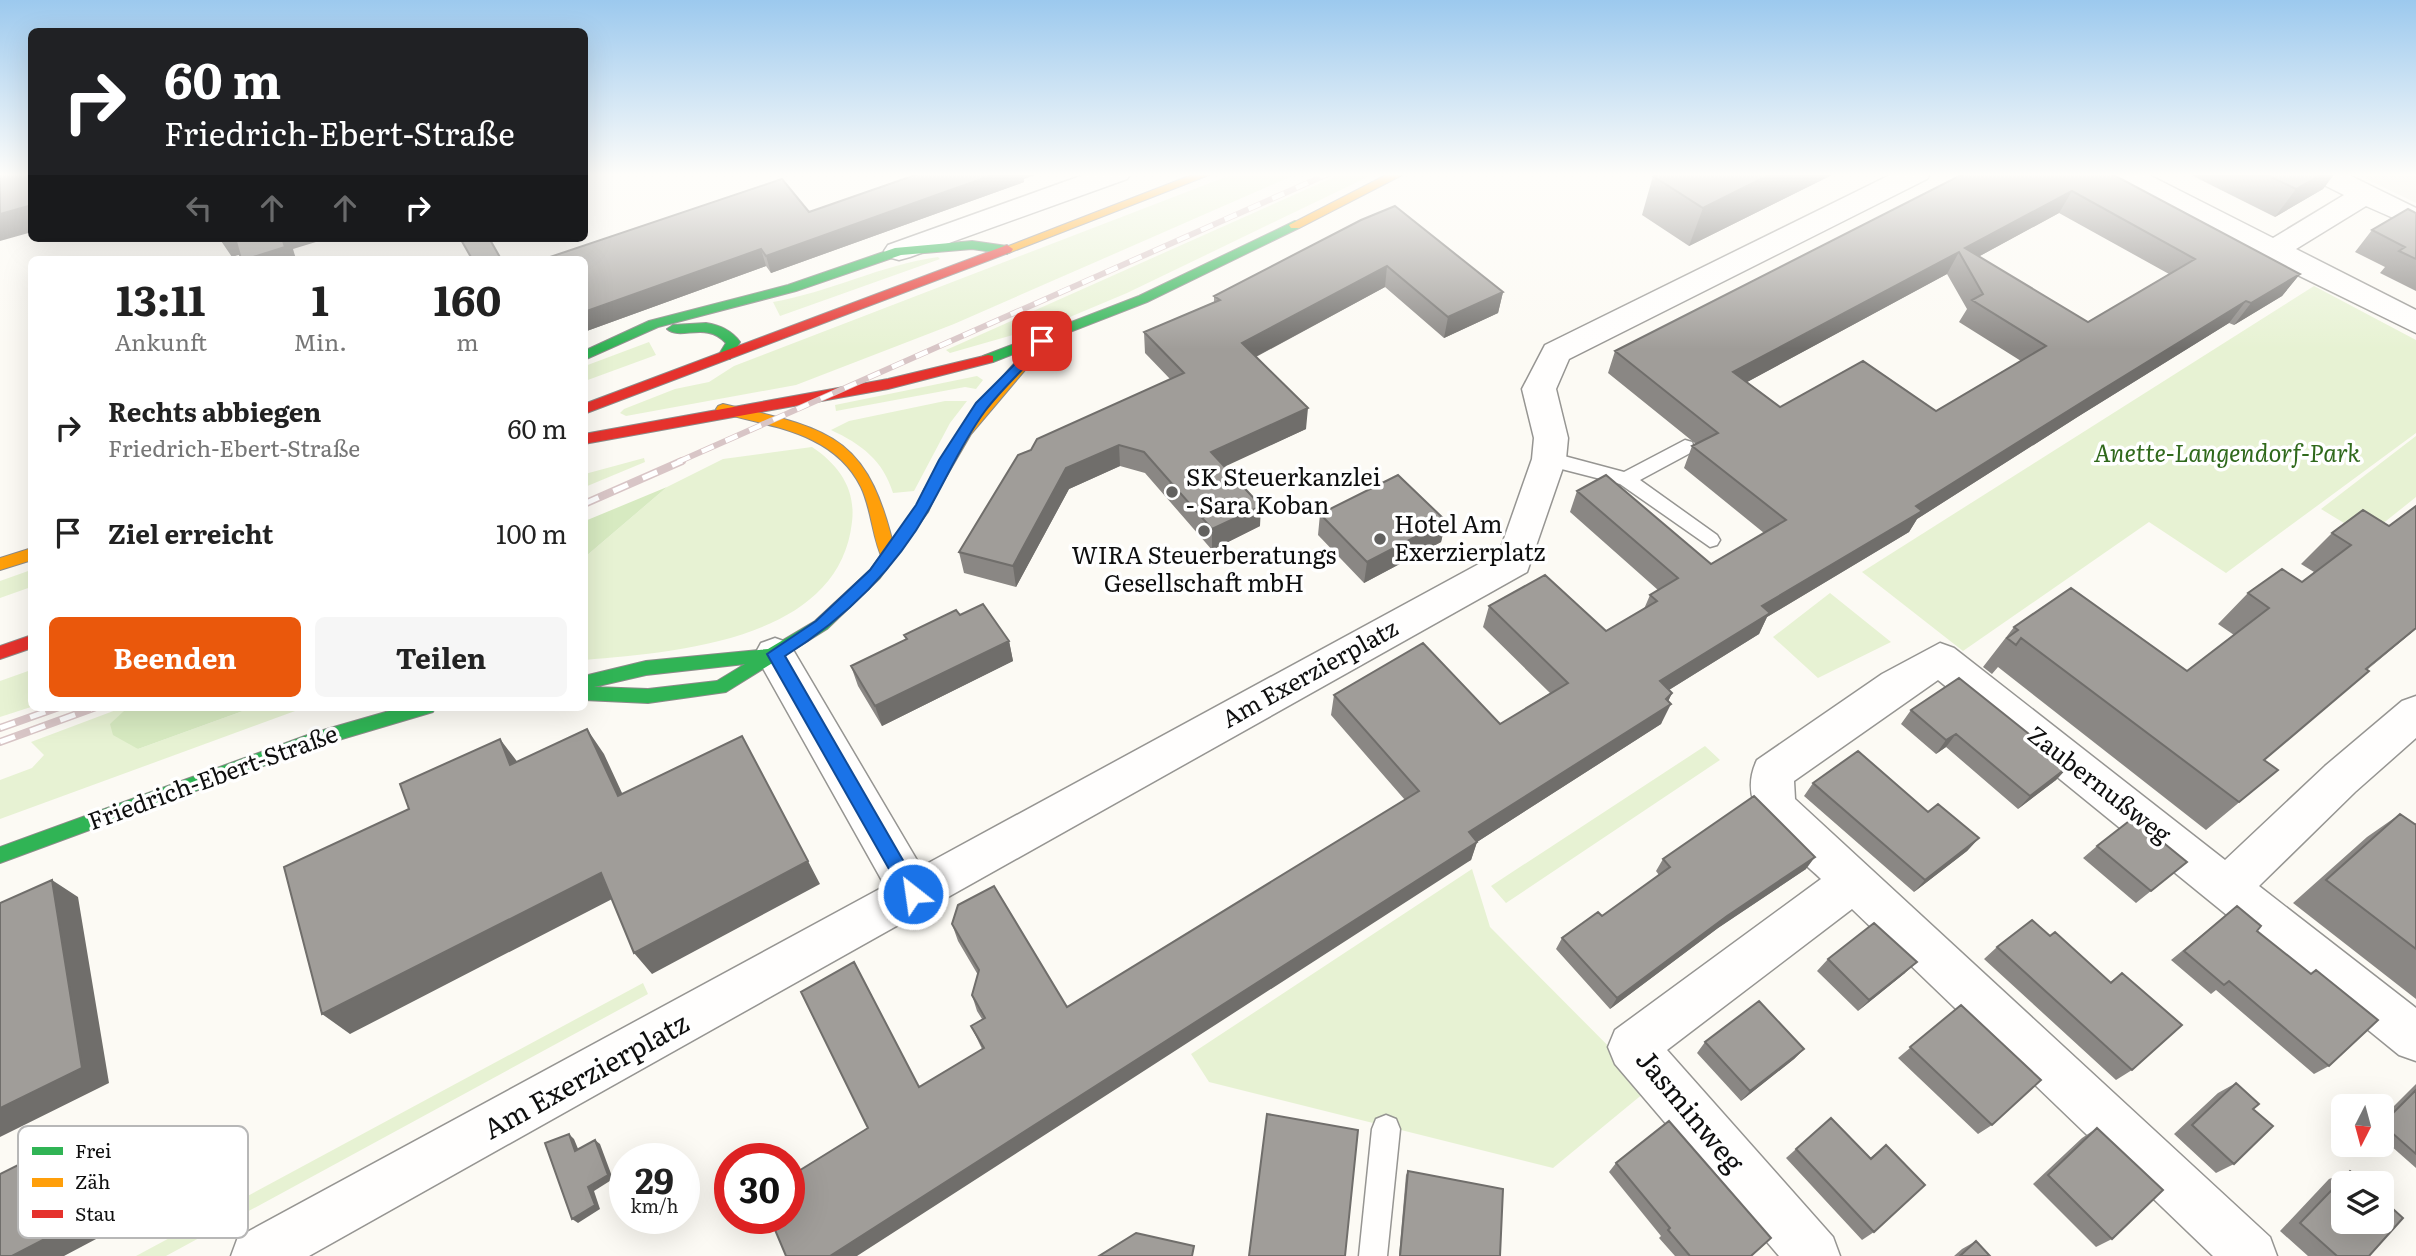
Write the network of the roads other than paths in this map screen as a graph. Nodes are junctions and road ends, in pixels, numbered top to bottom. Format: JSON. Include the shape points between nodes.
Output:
{"nodes":[{"id":1,"x":953,"y":232,"type":"edge"},
{"id":2,"x":1055,"y":232,"type":"edge"},
{"id":3,"x":1279,"y":232,"type":"edge"},
{"id":4,"x":1807,"y":232,"type":"edge"},
{"id":5,"x":2235,"y":232,"type":"edge"},
{"id":6,"x":2304,"y":232,"type":"edge"},
{"id":7,"x":1007,"y":250,"type":"junction"},
{"id":8,"x":900,"y":251,"type":"junction"},
{"id":9,"x":2272,"y":251,"type":"junction"},
{"id":10,"x":2416,"y":323,"type":"edge"},
{"id":11,"x":1042,"y":341,"type":"junction"},
{"id":12,"x":604,"y":348,"type":"junction"},
{"id":13,"x":588,"y":354,"type":"edge"},
{"id":14,"x":725,"y":356,"type":"junction"},
{"id":15,"x":588,"y":407,"type":"edge"},
{"id":16,"x":723,"y":410,"type":"junction"},
{"id":17,"x":588,"y":438,"type":"edge"},
{"id":18,"x":1685,"y":447,"type":"dead end"},
{"id":19,"x":1549,"y":459,"type":"junction"},
{"id":20,"x":1626,"y":480,"type":"junction"},
{"id":21,"x":1710,"y":540,"type":"dead end"},
{"id":22,"x":28,"y":555,"type":"edge"},
{"id":23,"x":888,"y":556,"type":"junction"},
{"id":24,"x":0,"y":564,"type":"edge"},
{"id":25,"x":28,"y":642,"type":"edge"},
{"id":26,"x":0,"y":653,"type":"edge"},
{"id":27,"x":775,"y":654,"type":"junction"},
{"id":28,"x":588,"y":682,"type":"edge"},
{"id":29,"x":588,"y":693,"type":"edge"},
{"id":30,"x":413,"y":711,"type":"edge"},
{"id":31,"x":2416,"y":713,"type":"edge"},
{"id":32,"x":0,"y":855,"type":"edge"},
{"id":33,"x":1854,"y":881,"type":"junction"},
{"id":34,"x":2228,"y":886,"type":"junction"},
{"id":35,"x":913,"y":894,"type":"junction"},
{"id":36,"x":2416,"y":1038,"type":"edge"},
{"id":37,"x":1386,"y":1129,"type":"dead end"},
{"id":38,"x":257,"y":1256,"type":"edge"},
{"id":39,"x":1373,"y":1256,"type":"edge"},
{"id":40,"x":1814,"y":1256,"type":"edge"},
{"id":41,"x":2251,"y":1256,"type":"edge"}],
"edges":[{"from":1,"to":8,"type":"street"},
{"from":2,"to":7,"type":"street"},
{"from":3,"to":11,"type":"street"},
{"from":4,"to":19,"type":"street","name":"Am Exerzierplatz","via":[[1548,370]]},
{"from":5,"to":9,"type":"street"},
{"from":6,"to":9,"type":"street"},
{"from":7,"to":8,"type":"street","via":[[972,245]]},
{"from":7,"to":14,"type":"street"},
{"from":8,"to":12,"type":"street","via":[[792,288],[654,324]]},
{"from":9,"to":10,"type":"street"},
{"from":11,"to":16,"type":"street","via":[[982,361],[899,380]]},
{"from":11,"to":23,"type":"street","via":[[981,407],[944,464],[923,508]]},
{"from":12,"to":13,"type":"street"},
{"from":12,"to":14,"type":"street","via":[[678,328],[712,328],[725,332],[733,342]]},
{"from":14,"to":15,"type":"street"},
{"from":16,"to":17,"type":"street"},
{"from":16,"to":23,"type":"street","via":[[811,433],[847,454],[871,487]]},
{"from":18,"to":20,"type":"lane"},
{"from":19,"to":20,"type":"lane"},
{"from":19,"to":35,"type":"street","name":"Am Exerzierplatz","via":[[1514,562]]},
{"from":20,"to":21,"type":"lane"},
{"from":22,"to":24,"type":"street"},
{"from":23,"to":27,"type":"street","via":[[841,609]]},
{"from":25,"to":26,"type":"street"},
{"from":27,"to":28,"type":"street","via":[[646,668]]},
{"from":27,"to":29,"type":"street","via":[[720,687],[648,696]]},
{"from":27,"to":35,"type":"street"},
{"from":30,"to":32,"type":"street","name":"Friedrich-Ebert-Straße","via":[[313,740]]},
{"from":31,"to":34,"type":"street"},
{"from":33,"to":34,"type":"street","name":"Zaubernußweg","via":[[1775,807],[1772,773],[1940,659]]},
{"from":33,"to":40,"type":"street","name":"Jasminweg","via":[[1632,1047]]},
{"from":33,"to":41,"type":"street"},
{"from":34,"to":36,"type":"street","name":"Zaubernußweg"},
{"from":35,"to":38,"type":"street","name":"Am Exerzierplatz"},
{"from":37,"to":39,"type":"lane"}]}
